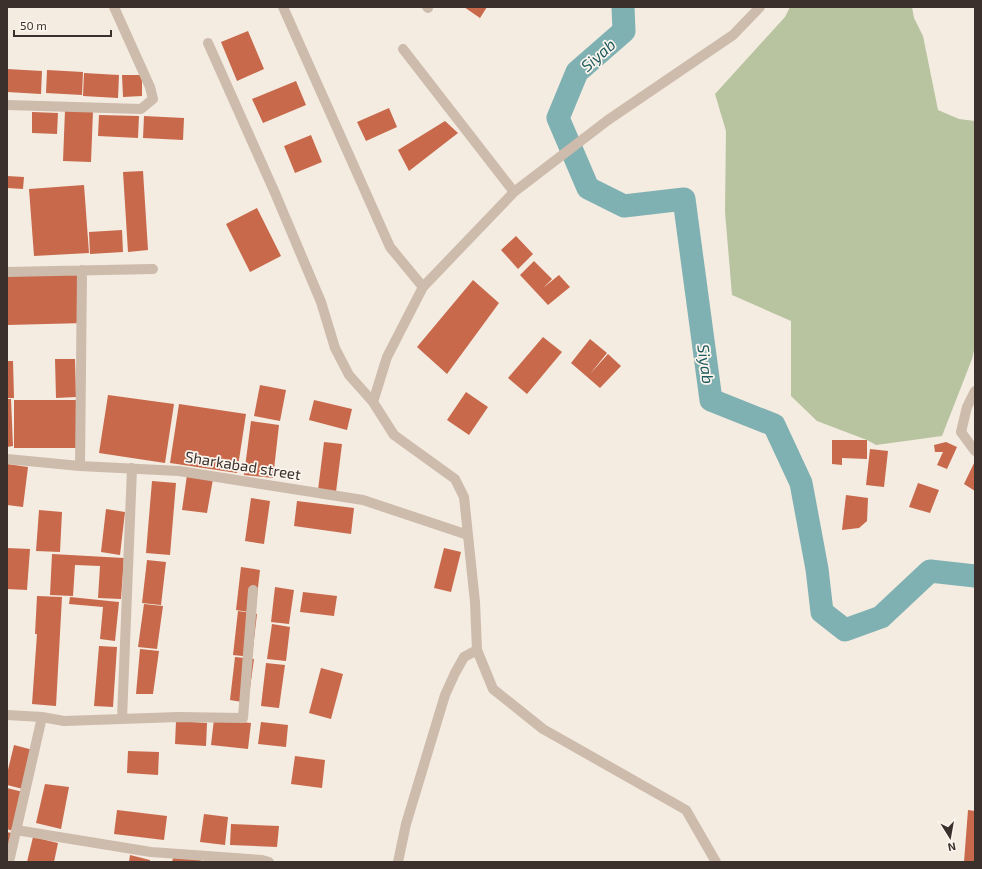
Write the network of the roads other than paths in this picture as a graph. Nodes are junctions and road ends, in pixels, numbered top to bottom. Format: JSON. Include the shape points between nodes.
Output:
{"nodes":[{"id":1,"x":114,"y":7,"type":"edge"},
{"id":2,"x":283,"y":7,"type":"edge"},
{"id":3,"x":760,"y":7,"type":"edge"},
{"id":4,"x":208,"y":43,"type":"dead end"},
{"id":5,"x":403,"y":49,"type":"dead end"},
{"id":6,"x":7,"y":104,"type":"edge"},
{"id":7,"x":514,"y":192,"type":"junction"},
{"id":8,"x":153,"y":269,"type":"dead end"},
{"id":9,"x":82,"y":270,"type":"junction"},
{"id":10,"x":7,"y":272,"type":"edge"},
{"id":11,"x":424,"y":286,"type":"junction"},
{"id":12,"x":975,"y":391,"type":"edge"},
{"id":13,"x":373,"y":402,"type":"junction"},
{"id":14,"x":975,"y":451,"type":"edge"},
{"id":15,"x":7,"y":459,"type":"edge"},
{"id":16,"x":80,"y":466,"type":"junction"},
{"id":17,"x":132,"y":468,"type":"junction"},
{"id":18,"x":468,"y":535,"type":"junction"},
{"id":19,"x":253,"y":590,"type":"dead end"},
{"id":20,"x":477,"y":650,"type":"junction"},
{"id":21,"x":7,"y":715,"type":"edge"},
{"id":22,"x":42,"y":717,"type":"junction"},
{"id":23,"x":122,"y":719,"type":"junction"},
{"id":24,"x":16,"y":830,"type":"junction"},
{"id":25,"x":150,"y":857,"type":"edge"},
{"id":26,"x":9,"y":862,"type":"edge"},
{"id":27,"x":269,"y":862,"type":"edge"},
{"id":28,"x":398,"y":862,"type":"edge"},
{"id":29,"x":716,"y":862,"type":"edge"}],
"edges":[{"from":1,"to":6,"type":"street","via":[[153,99],[141,109]]},
{"from":2,"to":11,"type":"street","via":[[390,247]]},
{"from":3,"to":7,"type":"street","via":[[733,35],[608,120]]},
{"from":4,"to":13,"type":"street","via":[[318,294],[336,348],[349,375]]},
{"from":5,"to":7,"type":"street"},
{"from":7,"to":11,"type":"street"},
{"from":8,"to":9,"type":"street"},
{"from":9,"to":10,"type":"street"},
{"from":9,"to":16,"type":"street"},
{"from":11,"to":13,"type":"street","via":[[387,357]]},
{"from":12,"to":14,"type":"street","via":[[967,407],[961,432]]},
{"from":13,"to":18,"type":"street","via":[[394,435],[455,479],[464,497]]},
{"from":15,"to":16,"type":"street","name":"Sharkabad street"},
{"from":16,"to":17,"type":"street","name":"Sharkabad street"},
{"from":17,"to":18,"type":"street","name":"Sharkabad street","via":[[179,472],[363,500]]},
{"from":17,"to":23,"type":"street"},
{"from":18,"to":20,"type":"street"},
{"from":19,"to":23,"type":"street","via":[[243,718]]},
{"from":20,"to":28,"type":"street","via":[[464,657],[445,695],[406,824]]},
{"from":20,"to":29,"type":"street","via":[[493,689],[543,729],[686,810]]},
{"from":21,"to":22,"type":"street"},
{"from":22,"to":23,"type":"street","via":[[64,721]]},
{"from":22,"to":24,"type":"street"},
{"from":24,"to":25,"type":"street"},
{"from":24,"to":26,"type":"street"},
{"from":25,"to":27,"type":"street"}]}
